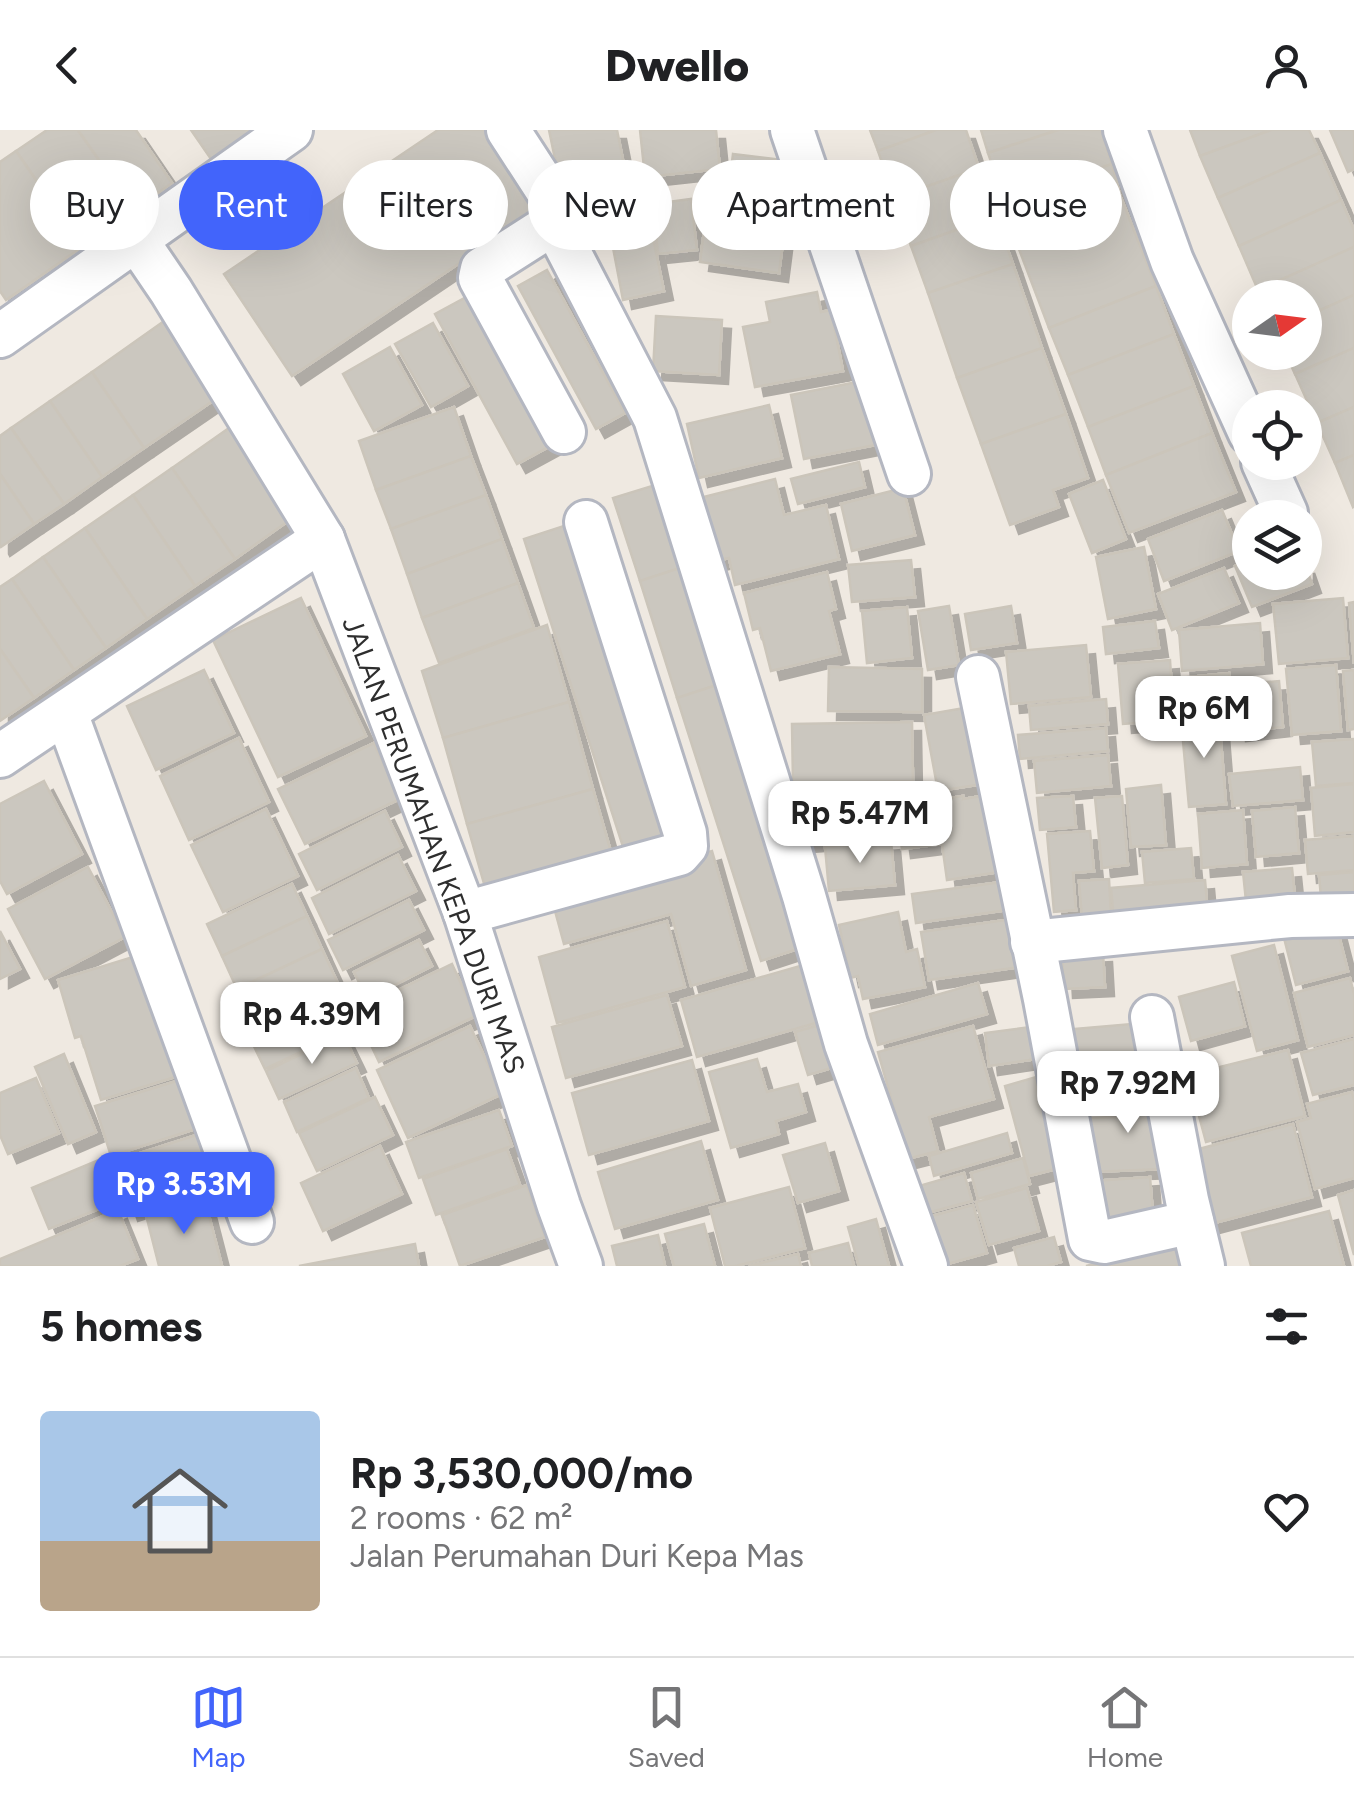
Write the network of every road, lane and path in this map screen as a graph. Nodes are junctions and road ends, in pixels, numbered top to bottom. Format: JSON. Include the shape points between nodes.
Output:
{"nodes":[{"id":1,"x":290,"y":130,"type":"edge"},
{"id":2,"x":508,"y":130,"type":"edge"},
{"id":3,"x":792,"y":130,"type":"edge"},
{"id":4,"x":1125,"y":130,"type":"edge"},
{"id":5,"x":528,"y":161,"type":"edge"},
{"id":6,"x":159,"y":225,"type":"edge"},
{"id":7,"x":528,"y":240,"type":"edge"},
{"id":8,"x":124,"y":250,"type":"edge"},
{"id":9,"x":143,"y":250,"type":"edge"},
{"id":10,"x":568,"y":250,"type":"edge"},
{"id":11,"x":0,"y":336,"type":"edge"},
{"id":12,"x":1232,"y":393,"type":"edge"},
{"id":13,"x":564,"y":432,"type":"dead end"},
{"id":14,"x":909,"y":474,"type":"dead end"},
{"id":15,"x":586,"y":522,"type":"dead end"},
{"id":16,"x":323,"y":539,"type":"junction"},
{"id":17,"x":978,"y":676,"type":"dead end"},
{"id":18,"x":66,"y":714,"type":"junction"},
{"id":19,"x":0,"y":756,"type":"edge"},
{"id":20,"x":465,"y":913,"type":"junction"},
{"id":21,"x":1354,"y":914,"type":"edge"},
{"id":22,"x":1032,"y":942,"type":"junction"},
{"id":23,"x":1152,"y":1016,"type":"dead end"},
{"id":24,"x":252,"y":1222,"type":"dead end"},
{"id":25,"x":1192,"y":1222,"type":"junction"},
{"id":26,"x":581,"y":1266,"type":"edge"},
{"id":27,"x":926,"y":1266,"type":"edge"},
{"id":28,"x":1203,"y":1266,"type":"edge"}],
"edges":[{"from":1,"to":6,"type":"street"},
{"from":2,"to":5,"type":"street"},
{"from":3,"to":14,"type":"street"},
{"from":4,"to":12,"type":"street","via":[[1172,261]]},
{"from":7,"to":13,"type":"street","via":[[480,273]]},
{"from":8,"to":11,"type":"street"},
{"from":9,"to":16,"type":"street","name":"JALAN PERUMAHAN KEPA DURI MAS"},
{"from":10,"to":27,"type":"street","via":[[655,418],[846,1044]]},
{"from":15,"to":20,"type":"street","via":[[686,846],[679,854]]},
{"from":16,"to":18,"type":"street"},
{"from":16,"to":20,"type":"street","name":"JALAN PERUMAHAN KEPA DURI MAS"},
{"from":17,"to":22,"type":"street"},
{"from":18,"to":19,"type":"street"},
{"from":18,"to":24,"type":"street"},
{"from":20,"to":26,"type":"street","name":"JALAN PERUMAHAN KEPA DURI MAS"},
{"from":21,"to":22,"type":"street"},
{"from":22,"to":25,"type":"street","via":[[1090,1240]]},
{"from":23,"to":25,"type":"street"},
{"from":25,"to":28,"type":"street"}]}
